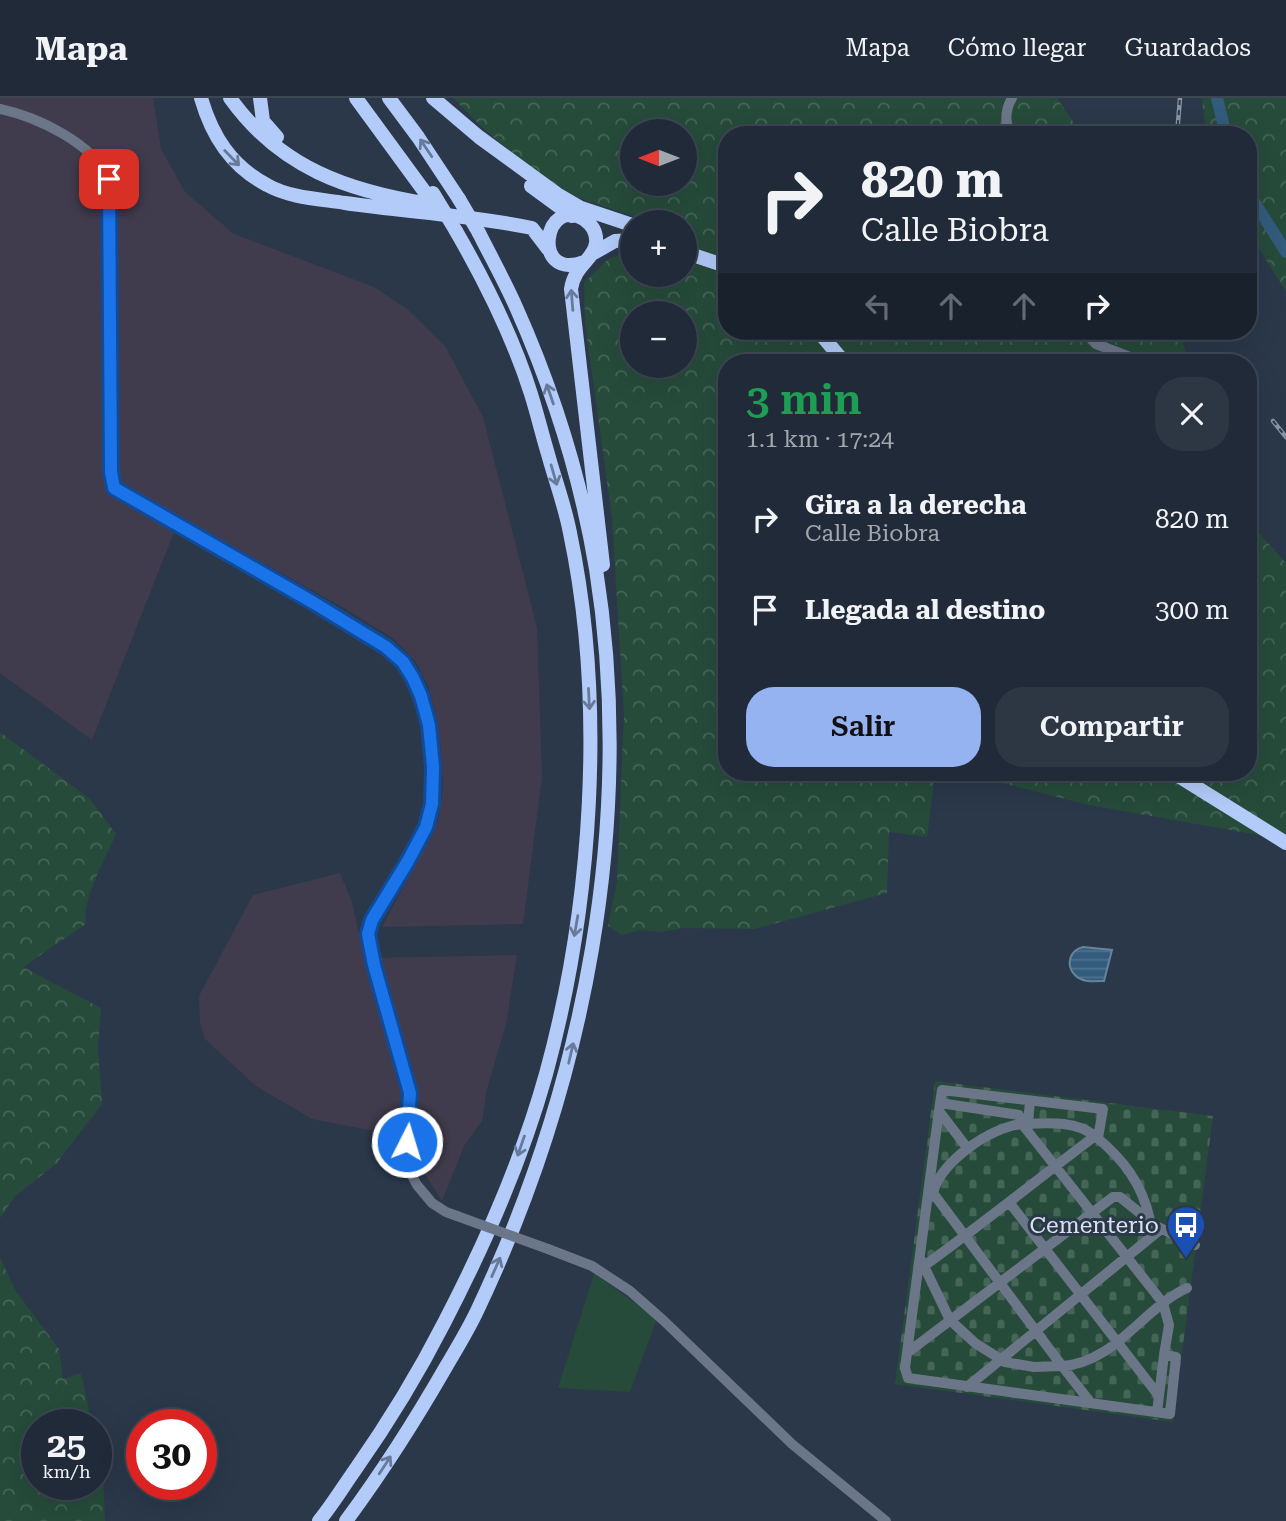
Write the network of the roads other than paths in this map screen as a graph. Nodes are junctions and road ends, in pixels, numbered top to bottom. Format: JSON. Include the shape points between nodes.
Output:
{"nodes":[{"id":1,"x":201,"y":98,"type":"edge"},
{"id":2,"x":230,"y":98,"type":"edge"},
{"id":3,"x":260,"y":98,"type":"edge"},
{"id":4,"x":356,"y":98,"type":"edge"},
{"id":5,"x":365,"y":98,"type":"edge"},
{"id":6,"x":389,"y":98,"type":"edge"},
{"id":7,"x":433,"y":98,"type":"edge"},
{"id":8,"x":1012,"y":98,"type":"edge"},
{"id":9,"x":0,"y":109,"type":"edge"},
{"id":10,"x":1008,"y":126,"type":"edge"},
{"id":11,"x":479,"y":137,"type":"junction"},
{"id":12,"x":346,"y":186,"type":"junction"},
{"id":13,"x":430,"y":194,"type":"junction"},
{"id":14,"x":572,"y":216,"type":"junction"},
{"id":15,"x":506,"y":217,"type":"junction"},
{"id":16,"x":620,"y":221,"type":"edge"},
{"id":17,"x":555,"y":223,"type":"junction"},
{"id":18,"x":592,"y":226,"type":"junction"},
{"id":19,"x":620,"y":236,"type":"edge"},
{"id":20,"x":620,"y":241,"type":"edge"},
{"id":21,"x":548,"y":245,"type":"junction"},
{"id":22,"x":697,"y":247,"type":"edge"},
{"id":23,"x":697,"y":256,"type":"edge"},
{"id":24,"x":588,"y":258,"type":"junction"},
{"id":25,"x":718,"y":260,"type":"edge"},
{"id":26,"x":718,"y":262,"type":"edge"},
{"id":27,"x":826,"y":340,"type":"edge"},
{"id":28,"x":1092,"y":340,"type":"edge"},
{"id":29,"x":837,"y":354,"type":"edge"},
{"id":30,"x":1122,"y":354,"type":"edge"},
{"id":31,"x":1186,"y":781,"type":"edge"},
{"id":32,"x":606,"y":831,"type":"junction"},
{"id":33,"x":1286,"y":843,"type":"edge"},
{"id":34,"x":1030,"y":1101,"type":"junction"},
{"id":35,"x":939,"y":1107,"type":"junction"},
{"id":36,"x":1025,"y":1124,"type":"junction"},
{"id":37,"x":1097,"y":1137,"type":"junction"},
{"id":38,"x":968,"y":1149,"type":"junction"},
{"id":39,"x":1056,"y":1166,"type":"junction"},
{"id":40,"x":930,"y":1194,"type":"junction"},
{"id":41,"x":1009,"y":1202,"type":"junction"},
{"id":42,"x":1093,"y":1212,"type":"junction"},
{"id":43,"x":1150,"y":1220,"type":"junction"},
{"id":44,"x":1161,"y":1229,"type":"junction"},
{"id":45,"x":965,"y":1237,"type":"junction"},
{"id":46,"x":1195,"y":1245,"type":"dead end"},
{"id":47,"x":1045,"y":1250,"type":"junction"},
{"id":48,"x":1128,"y":1258,"type":"junction"},
{"id":49,"x":922,"y":1261,"type":"junction"},
{"id":50,"x":1000,"y":1283,"type":"junction"},
{"id":51,"x":1187,"y":1288,"type":"dead end"},
{"id":52,"x":1081,"y":1296,"type":"junction"},
{"id":53,"x":1163,"y":1303,"type":"junction"},
{"id":54,"x":950,"y":1320,"type":"junction"},
{"id":55,"x":1036,"y":1331,"type":"junction"},
{"id":56,"x":1117,"y":1342,"type":"junction"},
{"id":57,"x":907,"y":1353,"type":"junction"},
{"id":58,"x":1164,"y":1355,"type":"junction"},
{"id":59,"x":1001,"y":1360,"type":"junction"},
{"id":60,"x":1062,"y":1366,"type":"junction"},
{"id":61,"x":967,"y":1387,"type":"junction"},
{"id":62,"x":1159,"y":1396,"type":"junction"},
{"id":63,"x":1091,"y":1404,"type":"junction"},
{"id":64,"x":1157,"y":1412,"type":"junction"},
{"id":65,"x":319,"y":1521,"type":"edge"},
{"id":66,"x":346,"y":1521,"type":"edge"},
{"id":67,"x":886,"y":1521,"type":"edge"}],
"edges":[{"from":1,"to":21,"type":"highway","one_way":true,"via":[[220,144],[243,169],[271,187],[308,197],[523,227],[532,229]]},
{"from":2,"to":12,"type":"highway","via":[[274,146]]},
{"from":3,"to":12,"type":"highway","via":[[263,121],[271,131]]},
{"from":4,"to":13,"type":"highway"},
{"from":5,"to":13,"type":"highway"},
{"from":32,"to":6,"type":"highway","one_way":true,"bridge":true,"via":[[607,659],[587,527],[562,430],[515,303],[479,233]]},
{"from":7,"to":11,"type":"highway"},
{"from":8,"to":10,"type":"street"},
{"from":9,"to":67,"type":"street","bridge":true,"via":[[68,137],[109,179],[114,488],[386,647],[403,662],[421,696],[429,725],[432,804],[426,827],[368,934],[410,1093],[407,1150],[417,1185],[446,1212],[592,1266],[630,1291],[792,1444]]},
{"from":11,"to":14,"type":"highway","via":[[528,184]]},
{"from":11,"to":16,"type":"highway","via":[[556,194]]},
{"from":12,"to":15,"type":"highway","via":[[382,197]]},
{"from":13,"to":65,"type":"highway","one_way":true,"bridge":true,"via":[[488,289],[509,337],[531,393],[572,545],[587,655],[588,814],[565,989],[546,1074],[517,1157],[475,1262],[430,1351],[388,1422]]},
{"from":14,"to":17,"type":"highway"},
{"from":14,"to":18,"type":"highway"},
{"from":15,"to":17,"type":"highway"},
{"from":15,"to":21,"type":"highway","via":[[532,224]]},
{"from":17,"to":21,"type":"highway"},
{"from":18,"to":19,"type":"highway"},
{"from":18,"to":24,"type":"highway","via":[[596,237]]},
{"from":20,"to":24,"type":"highway"},
{"from":21,"to":24,"type":"highway","via":[[553,257],[564,264]]},
{"from":22,"to":25,"type":"highway"},
{"from":23,"to":26,"type":"highway"},
{"from":32,"to":24,"type":"highway","one_way":true,"via":[[613,799],[616,739],[612,659],[571,289],[576,270]]},
{"from":27,"to":29,"type":"highway"},
{"from":28,"to":30,"type":"street"},
{"from":31,"to":33,"type":"highway"},
{"from":66,"to":32,"type":"highway","one_way":true,"via":[[419,1413],[476,1314],[538,1165],[568,1064],[588,972]]},
{"from":34,"to":35,"type":"street","via":[[942,1090]]},
{"from":34,"to":36,"type":"street"},
{"from":34,"to":37,"type":"street","via":[[1103,1110]]},
{"from":35,"to":36,"type":"street","via":[[1019,1115]]},
{"from":35,"to":38,"type":"street"},
{"from":35,"to":40,"type":"street"},
{"from":36,"to":37,"type":"street","via":[[1065,1124],[1087,1129]]},
{"from":36,"to":38,"type":"street","via":[[1005,1128]]},
{"from":36,"to":39,"type":"street"},
{"from":37,"to":39,"type":"street"},
{"from":37,"to":43,"type":"street","via":[[1137,1181]]},
{"from":38,"to":40,"type":"street"},
{"from":39,"to":41,"type":"street"},
{"from":39,"to":42,"type":"street"},
{"from":40,"to":45,"type":"street"},
{"from":40,"to":49,"type":"street"},
{"from":41,"to":45,"type":"street"},
{"from":41,"to":47,"type":"street"},
{"from":42,"to":43,"type":"street","via":[[1120,1197]]},
{"from":42,"to":47,"type":"street"},
{"from":42,"to":48,"type":"street"},
{"from":43,"to":44,"type":"street"},
{"from":44,"to":46,"type":"street"},
{"from":44,"to":48,"type":"street"},
{"from":45,"to":49,"type":"street"},
{"from":45,"to":50,"type":"street"},
{"from":47,"to":50,"type":"street"},
{"from":47,"to":52,"type":"street"},
{"from":48,"to":52,"type":"street"},
{"from":48,"to":53,"type":"street"},
{"from":49,"to":54,"type":"street"},
{"from":49,"to":57,"type":"street"},
{"from":50,"to":54,"type":"street"},
{"from":50,"to":55,"type":"street"},
{"from":51,"to":53,"type":"street"},
{"from":52,"to":55,"type":"street"},
{"from":52,"to":56,"type":"street"},
{"from":53,"to":56,"type":"street"},
{"from":53,"to":58,"type":"street","via":[[1169,1325]]},
{"from":54,"to":57,"type":"street"},
{"from":54,"to":59,"type":"street"},
{"from":55,"to":59,"type":"street"},
{"from":55,"to":60,"type":"street"},
{"from":56,"to":60,"type":"street","via":[[1095,1357]]},
{"from":56,"to":62,"type":"street"},
{"from":57,"to":61,"type":"street","via":[[905,1374],[911,1380]]},
{"from":58,"to":62,"type":"street"},
{"from":58,"to":64,"type":"street","via":[[1176,1357],[1170,1414]]},
{"from":59,"to":60,"type":"street","via":[[1034,1367]]},
{"from":59,"to":61,"type":"street"},
{"from":60,"to":63,"type":"street"},
{"from":61,"to":63,"type":"street"},
{"from":62,"to":64,"type":"street"},
{"from":63,"to":64,"type":"street"}]}
